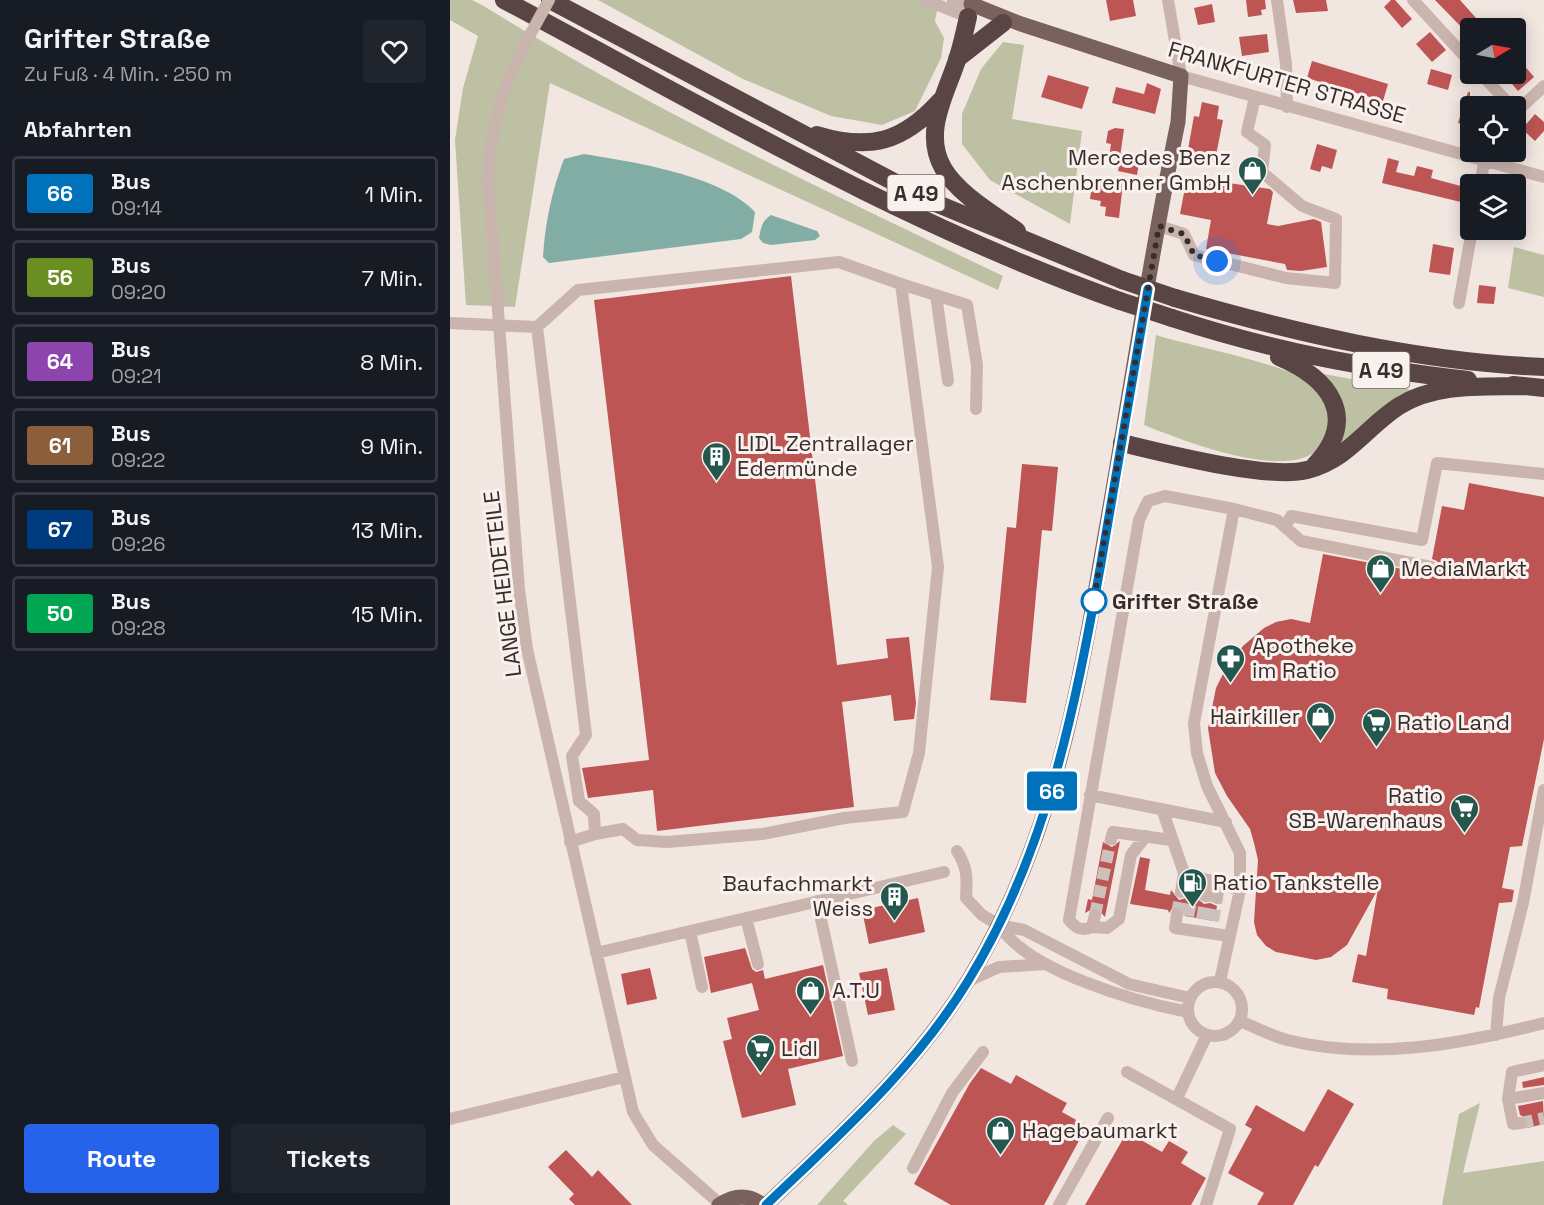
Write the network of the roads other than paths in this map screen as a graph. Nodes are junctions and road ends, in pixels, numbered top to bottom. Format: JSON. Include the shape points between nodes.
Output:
{"nodes":[{"id":1,"x":504,"y":0,"type":"edge"},
{"id":2,"x":549,"y":0,"type":"edge"},
{"id":3,"x":925,"y":0,"type":"edge"},
{"id":4,"x":953,"y":0,"type":"edge"},
{"id":5,"x":1168,"y":0,"type":"edge"},
{"id":6,"x":1277,"y":0,"type":"edge"},
{"id":7,"x":1413,"y":0,"type":"edge"},
{"id":8,"x":970,"y":7,"type":"edge"},
{"id":9,"x":1012,"y":24,"type":"junction"},
{"id":10,"x":1460,"y":51,"type":"edge"},
{"id":11,"x":957,"y":59,"type":"junction"},
{"id":12,"x":1181,"y":76,"type":"junction"},
{"id":13,"x":1490,"y":84,"type":"edge"},
{"id":14,"x":1544,"y":86,"type":"edge"},
{"id":15,"x":1501,"y":96,"type":"edge"},
{"id":16,"x":1255,"y":97,"type":"junction"},
{"id":17,"x":941,"y":99,"type":"junction"},
{"id":18,"x":1526,"y":100,"type":"edge"},
{"id":19,"x":1287,"y":107,"type":"junction"},
{"id":20,"x":787,"y":126,"type":"junction"},
{"id":21,"x":1460,"y":149,"type":"edge"},
{"id":22,"x":1504,"y":162,"type":"edge"},
{"id":23,"x":1544,"y":177,"type":"edge"},
{"id":24,"x":1159,"y":226,"type":"junction"},
{"id":25,"x":1470,"y":240,"type":"edge"},
{"id":26,"x":1048,"y":252,"type":"junction"},
{"id":27,"x":902,"y":284,"type":"junction"},
{"id":28,"x":936,"y":295,"type":"junction"},
{"id":29,"x":1459,"y":303,"type":"dead end"},
{"id":30,"x":450,"y":323,"type":"edge"},
{"id":31,"x":499,"y":326,"type":"junction"},
{"id":32,"x":537,"y":327,"type":"junction"},
{"id":33,"x":1241,"y":340,"type":"junction"},
{"id":34,"x":1544,"y":367,"type":"edge"},
{"id":35,"x":948,"y":381,"type":"dead end"},
{"id":36,"x":1524,"y":386,"type":"junction"},
{"id":37,"x":1544,"y":388,"type":"edge"},
{"id":38,"x":976,"y":409,"type":"dead end"},
{"id":39,"x":1122,"y":443,"type":"junction"},
{"id":40,"x":1312,"y":468,"type":"junction"},
{"id":41,"x":1544,"y":474,"type":"edge"},
{"id":42,"x":1234,"y":509,"type":"junction"},
{"id":43,"x":1285,"y":527,"type":"junction"},
{"id":44,"x":1431,"y":567,"type":"dead end"},
{"id":45,"x":1544,"y":790,"type":"edge"},
{"id":46,"x":1090,"y":795,"type":"junction"},
{"id":47,"x":1162,"y":809,"type":"junction"},
{"id":48,"x":1226,"y":822,"type":"junction"},
{"id":49,"x":595,"y":834,"type":"junction"},
{"id":50,"x":1146,"y":836,"type":"junction"},
{"id":51,"x":1111,"y":839,"type":"dead end"},
{"id":52,"x":1171,"y":840,"type":"junction"},
{"id":53,"x":570,"y":843,"type":"junction"},
{"id":54,"x":957,"y":851,"type":"dead end"},
{"id":55,"x":944,"y":872,"type":"dead end"},
{"id":56,"x":1190,"y":875,"type":"junction"},
{"id":57,"x":1214,"y":882,"type":"junction"},
{"id":58,"x":1240,"y":890,"type":"junction"},
{"id":59,"x":1187,"y":893,"type":"tunnel mouth"},
{"id":60,"x":1211,"y":897,"type":"tunnel mouth"},
{"id":61,"x":817,"y":901,"type":"junction"},
{"id":62,"x":1183,"y":915,"type":"tunnel mouth"},
{"id":63,"x":746,"y":918,"type":"junction"},
{"id":64,"x":1207,"y":920,"type":"tunnel mouth"},
{"id":65,"x":999,"y":925,"type":"junction"},
{"id":66,"x":690,"y":931,"type":"junction"},
{"id":67,"x":1205,"y":933,"type":"junction"},
{"id":68,"x":1229,"y":936,"type":"junction"},
{"id":69,"x":596,"y":953,"type":"junction"},
{"id":70,"x":758,"y":964,"type":"dead end"},
{"id":71,"x":1049,"y":964,"type":"junction"},
{"id":72,"x":968,"y":981,"type":"junction"},
{"id":73,"x":1220,"y":981,"type":"junction"},
{"id":74,"x":702,"y":987,"type":"dead end"},
{"id":75,"x":1190,"y":998,"type":"junction"},
{"id":76,"x":1188,"y":1012,"type":"junction"},
{"id":77,"x":1240,"y":1021,"type":"junction"},
{"id":78,"x":1544,"y":1023,"type":"edge"},
{"id":79,"x":1207,"y":1035,"type":"junction"},
{"id":80,"x":1496,"y":1035,"type":"junction"},
{"id":81,"x":983,"y":1052,"type":"dead end"},
{"id":82,"x":852,"y":1061,"type":"dead end"},
{"id":83,"x":1544,"y":1065,"type":"edge"},
{"id":84,"x":1127,"y":1072,"type":"dead end"},
{"id":85,"x":624,"y":1077,"type":"junction"},
{"id":86,"x":1544,"y":1093,"type":"edge"},
{"id":87,"x":1177,"y":1098,"type":"junction"},
{"id":88,"x":1508,"y":1099,"type":"junction"},
{"id":89,"x":1108,"y":1118,"type":"dead end"},
{"id":90,"x":450,"y":1119,"type":"edge"},
{"id":91,"x":1521,"y":1123,"type":"dead end"},
{"id":92,"x":913,"y":1167,"type":"dead end"},
{"id":93,"x":720,"y":1205,"type":"edge"},
{"id":94,"x":764,"y":1205,"type":"edge"},
{"id":95,"x":1059,"y":1205,"type":"edge"},
{"id":96,"x":1206,"y":1205,"type":"edge"}],
"edges":[{"from":1,"to":33,"type":"highway","number":"A 49","bridge":true,"via":[[921,218],[1070,284]]},
{"from":2,"to":20,"type":"highway","number":"A 49"},
{"from":2,"to":31,"type":"street","name":"LANGE HEIDETEILE","bridge":true,"via":[[500,100],[489,159]]},
{"from":3,"to":8,"type":"street"},
{"from":4,"to":8,"type":"street"},
{"from":5,"to":12,"type":"street"},
{"from":6,"to":19,"type":"street","via":[[1286,64]]},
{"from":7,"to":10,"type":"street"},
{"from":8,"to":9,"type":"main road","name":"FRANKFURTER STRASSE"},
{"from":8,"to":11,"type":"highway"},
{"from":9,"to":11,"type":"highway"},
{"from":9,"to":12,"type":"main road","name":"FRANKFURTER STRASSE"},
{"from":11,"to":17,"type":"highway"},
{"from":12,"to":16,"type":"street","name":"FRANKFURTER STRASSE"},
{"from":12,"to":24,"type":"main road","via":[[1178,122]]},
{"from":13,"to":15,"type":"street"},
{"from":14,"to":18,"type":"street"},
{"from":16,"to":19,"type":"street","name":"FRANKFURTER STRASSE"},
{"from":16,"to":24,"type":"street","via":[[1247,132],[1265,145],[1262,172],[1302,206],[1336,219],[1335,283],[1286,278],[1194,255],[1184,234]]},
{"from":17,"to":20,"type":"highway","via":[[915,126],[884,140],[831,139]]},
{"from":17,"to":26,"type":"highway","via":[[935,137],[944,168],[964,191]]},
{"from":19,"to":21,"type":"street","name":"FRANKFURTER STRASSE"},
{"from":20,"to":26,"type":"highway","number":"A 49","via":[[928,200]]},
{"from":22,"to":23,"type":"street","name":"FRANKFURTER STRASSE"},
{"from":24,"to":39,"type":"main road"},
{"from":25,"to":29,"type":"street"},
{"from":26,"to":34,"type":"highway","number":"A 49","bridge":true,"via":[[1175,298],[1271,326],[1452,359]]},
{"from":27,"to":28,"type":"street"},
{"from":27,"to":32,"type":"street","via":[[839,262],[578,290]]},
{"from":27,"to":49,"type":"street","via":[[938,567],[919,753],[903,812],[844,818],[762,834],[667,842],[637,840],[623,829]]},
{"from":28,"to":35,"type":"street"},
{"from":28,"to":38,"type":"street","via":[[967,305],[977,365]]},
{"from":30,"to":31,"type":"street"},
{"from":31,"to":32,"type":"street"},
{"from":31,"to":53,"type":"street","name":"LANGE HEIDETEILE","via":[[523,619]]},
{"from":32,"to":49,"type":"street","via":[[586,735],[572,756],[579,801],[594,814]]},
{"from":33,"to":36,"type":"highway","number":"A 49","via":[[1369,368]]},
{"from":33,"to":40,"type":"highway","via":[[1306,371],[1329,392],[1336,430],[1330,447]]},
{"from":36,"to":37,"type":"highway","number":"A 49"},
{"from":36,"to":40,"type":"highway","via":[[1454,388],[1427,393],[1400,406],[1340,457]]},
{"from":39,"to":40,"type":"highway","via":[[1261,470],[1293,473]]},
{"from":39,"to":65,"type":"main road","via":[[1063,756],[1027,865]]},
{"from":41,"to":43,"type":"street","via":[[1437,463],[1422,540],[1291,516]]},
{"from":42,"to":43,"type":"street","via":[[1278,520]]},
{"from":42,"to":46,"type":"street","via":[[1165,496],[1148,501],[1139,520]]},
{"from":42,"to":48,"type":"street","via":[[1194,723],[1197,753]]},
{"from":43,"to":44,"type":"street","via":[[1302,541]]},
{"from":45,"to":80,"type":"street","via":[[1523,903],[1499,998]]},
{"from":46,"to":47,"type":"street"},
{"from":46,"to":50,"type":"street","via":[[1069,920],[1076,928],[1083,930],[1094,921],[1107,928],[1119,919],[1131,855]]},
{"from":47,"to":48,"type":"street"},
{"from":47,"to":52,"type":"street"},
{"from":48,"to":58,"type":"street","via":[[1240,853]]},
{"from":49,"to":53,"type":"street"},
{"from":50,"to":51,"type":"street","via":[[1113,832]]},
{"from":50,"to":52,"type":"street"},
{"from":52,"to":56,"type":"street"},
{"from":53,"to":69,"type":"street","name":"LANGE HEIDETEILE"},
{"from":54,"to":65,"type":"street","via":[[966,864],[966,898],[982,915]]},
{"from":55,"to":61,"type":"street"},
{"from":56,"to":57,"type":"street"},
{"from":56,"to":59,"type":"street"},
{"from":57,"to":58,"type":"street"},
{"from":57,"to":60,"type":"street"},
{"from":58,"to":68,"type":"street"},
{"from":61,"to":63,"type":"street"},
{"from":61,"to":82,"type":"street"},
{"from":62,"to":67,"type":"street","via":[[1174,928]]},
{"from":63,"to":66,"type":"street"},
{"from":63,"to":70,"type":"street"},
{"from":64,"to":67,"type":"street"},
{"from":65,"to":71,"type":"street","via":[[1005,936],[1025,952]]},
{"from":65,"to":72,"type":"main road"},
{"from":65,"to":75,"type":"street","via":[[1024,930],[1129,984]]},
{"from":66,"to":69,"type":"street"},
{"from":66,"to":74,"type":"street"},
{"from":67,"to":68,"type":"street"},
{"from":68,"to":73,"type":"street"},
{"from":69,"to":85,"type":"street","name":"LANGE HEIDETEILE"},
{"from":71,"to":72,"type":"street","via":[[1018,963]]},
{"from":71,"to":76,"type":"street","via":[[1118,996]]},
{"from":72,"to":94,"type":"main road","via":[[941,1021],[880,1094]]},
{"from":73,"to":75,"type":"street","via":[[1205,983]]},
{"from":73,"to":77,"type":"street","via":[[1240,996]]},
{"from":75,"to":76,"type":"street"},
{"from":76,"to":79,"type":"street","via":[[1194,1026]]},
{"from":77,"to":79,"type":"street","via":[[1230,1032]]},
{"from":77,"to":80,"type":"street","via":[[1284,1040],[1321,1047],[1405,1048]]},
{"from":78,"to":80,"type":"street"},
{"from":79,"to":87,"type":"street"},
{"from":81,"to":92,"type":"street","via":[[952,1094]]},
{"from":83,"to":88,"type":"street","via":[[1512,1072]]},
{"from":84,"to":87,"type":"street"},
{"from":85,"to":90,"type":"street"},
{"from":85,"to":93,"type":"street","name":"LANGE HEIDETEILE","via":[[633,1112],[645,1135]]},
{"from":86,"to":88,"type":"street"},
{"from":87,"to":96,"type":"street","via":[[1230,1129]]},
{"from":88,"to":91,"type":"street","via":[[1513,1124]]},
{"from":89,"to":95,"type":"street"},
{"from":93,"to":94,"type":"main road","via":[[739,1197]]}]}
